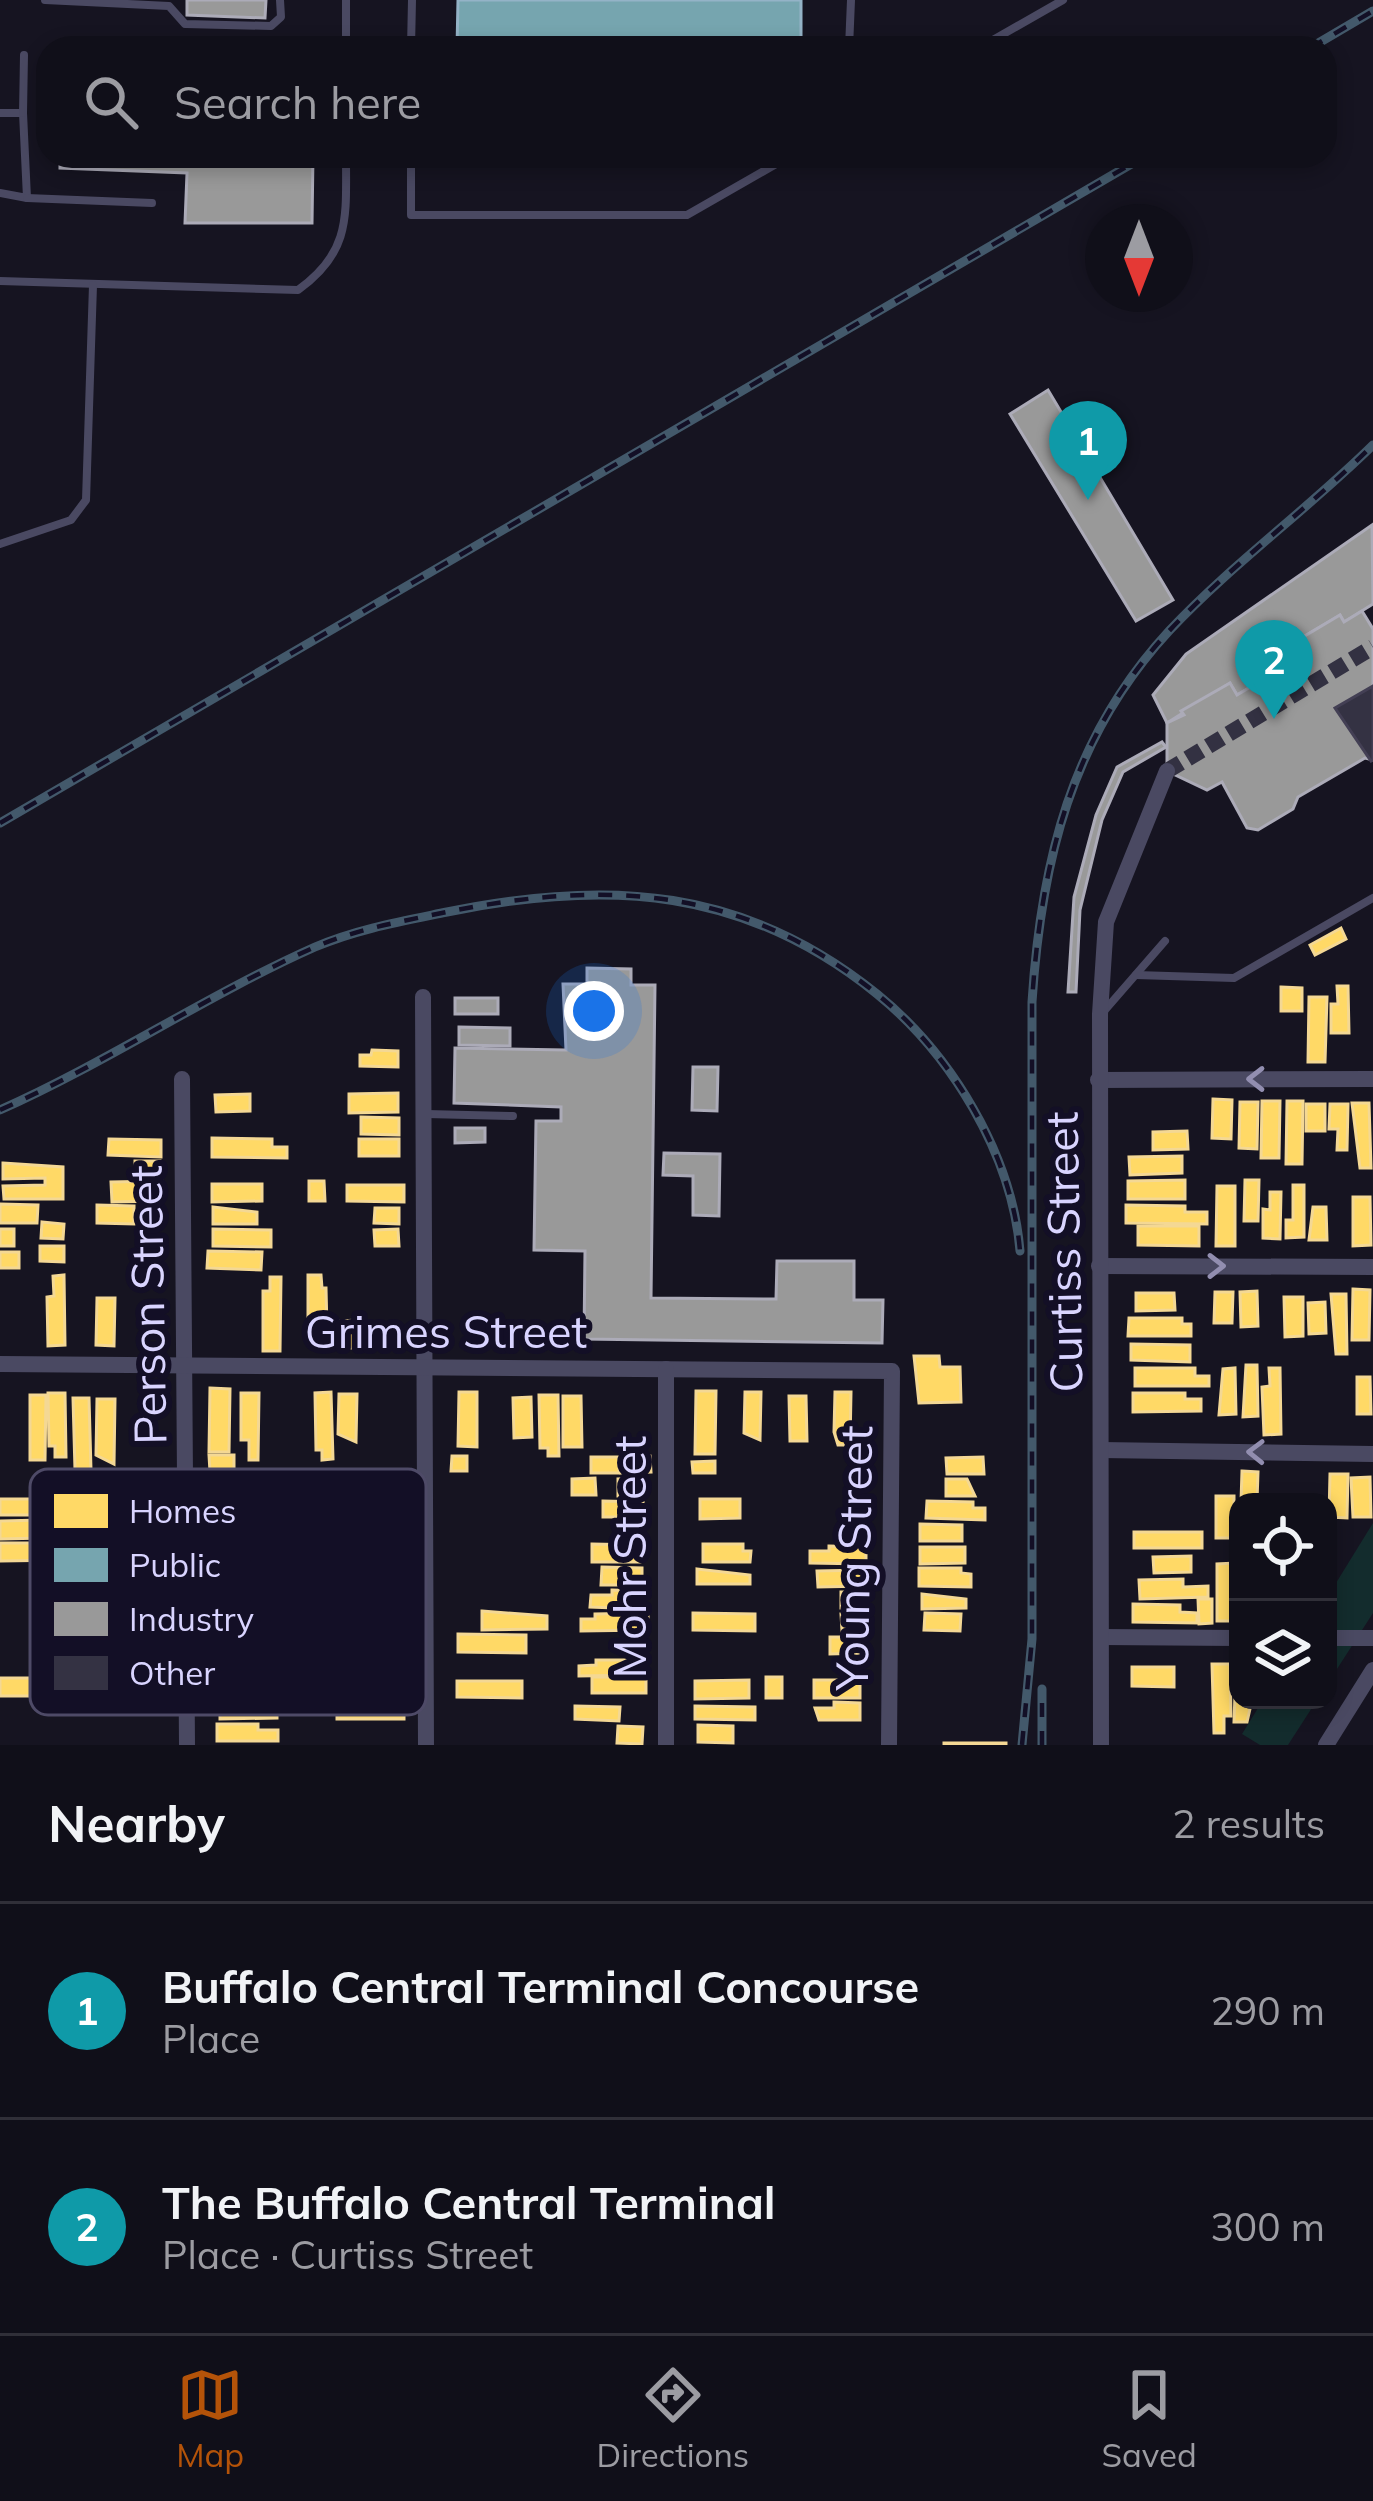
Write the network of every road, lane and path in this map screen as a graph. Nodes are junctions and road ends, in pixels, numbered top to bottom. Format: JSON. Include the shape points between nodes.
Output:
{"nodes":[{"id":1,"x":45,"y":0,"type":"edge"},
{"id":2,"x":280,"y":0,"type":"edge"},
{"id":3,"x":346,"y":0,"type":"edge"},
{"id":4,"x":412,"y":0,"type":"edge"},
{"id":5,"x":851,"y":0,"type":"edge"},
{"id":6,"x":1063,"y":0,"type":"edge"},
{"id":7,"x":346,"y":36,"type":"edge"},
{"id":8,"x":411,"y":36,"type":"edge"},
{"id":9,"x":850,"y":36,"type":"edge"},
{"id":10,"x":1000,"y":36,"type":"edge"},
{"id":11,"x":24,"y":56,"type":"dead end"},
{"id":12,"x":0,"y":113,"type":"edge"},
{"id":13,"x":23,"y":113,"type":"junction"},
{"id":14,"x":346,"y":168,"type":"edge"},
{"id":15,"x":411,"y":168,"type":"edge"},
{"id":16,"x":769,"y":168,"type":"edge"},
{"id":17,"x":0,"y":193,"type":"edge"},
{"id":18,"x":27,"y":199,"type":"junction"},
{"id":19,"x":152,"y":203,"type":"dead end"},
{"id":20,"x":0,"y":281,"type":"edge"},
{"id":21,"x":93,"y":285,"type":"junction"},
{"id":22,"x":0,"y":544,"type":"edge"},
{"id":23,"x":1167,"y":771,"type":"tunnel mouth"},
{"id":24,"x":1373,"y":898,"type":"edge"},
{"id":25,"x":1165,"y":941,"type":"dead end"},
{"id":26,"x":1136,"y":975,"type":"junction"},
{"id":27,"x":423,"y":997,"type":"dead end"},
{"id":28,"x":1100,"y":1016,"type":"junction"},
{"id":29,"x":182,"y":1079,"type":"dead end"},
{"id":30,"x":1373,"y":1079,"type":"edge"},
{"id":31,"x":1098,"y":1080,"type":"junction"},
{"id":32,"x":424,"y":1114,"type":"junction"},
{"id":33,"x":513,"y":1116,"type":"dead end"},
{"id":34,"x":1099,"y":1266,"type":"junction"},
{"id":35,"x":1373,"y":1267,"type":"edge"},
{"id":36,"x":0,"y":1364,"type":"edge"},
{"id":37,"x":186,"y":1366,"type":"junction"},
{"id":38,"x":427,"y":1368,"type":"junction"},
{"id":39,"x":665,"y":1369,"type":"junction"},
{"id":40,"x":892,"y":1371,"type":"joint"},
{"id":41,"x":1101,"y":1450,"type":"junction"},
{"id":42,"x":1373,"y":1454,"type":"edge"},
{"id":43,"x":186,"y":1469,"type":"edge"},
{"id":44,"x":1101,"y":1637,"type":"junction"},
{"id":45,"x":1229,"y":1638,"type":"edge"},
{"id":46,"x":1337,"y":1638,"type":"edge"},
{"id":47,"x":1373,"y":1638,"type":"edge"},
{"id":48,"x":1373,"y":1670,"type":"edge"},
{"id":49,"x":187,"y":1715,"type":"edge"},
{"id":50,"x":187,"y":1745,"type":"edge"},
{"id":51,"x":427,"y":1745,"type":"edge"},
{"id":52,"x":666,"y":1745,"type":"edge"},
{"id":53,"x":889,"y":1745,"type":"edge"},
{"id":54,"x":1101,"y":1745,"type":"edge"},
{"id":55,"x":1326,"y":1745,"type":"edge"}],
"edges":[{"from":1,"to":2,"type":"lane","via":[[169,6],[185,24],[271,26],[281,17]]},
{"from":3,"to":7,"type":"lane"},
{"from":4,"to":8,"type":"lane"},
{"from":5,"to":9,"type":"lane"},
{"from":6,"to":10,"type":"lane"},
{"from":11,"to":13,"type":"lane"},
{"from":12,"to":13,"type":"lane"},
{"from":13,"to":18,"type":"lane"},
{"from":14,"to":21,"type":"lane","via":[[338,246],[330,266],[298,290]]},
{"from":15,"to":16,"type":"lane","via":[[411,215],[687,215]]},
{"from":17,"to":18,"type":"lane"},
{"from":18,"to":19,"type":"lane"},
{"from":20,"to":21,"type":"lane"},
{"from":21,"to":22,"type":"lane","via":[[86,500],[70,520]]},
{"from":23,"to":28,"type":"street","name":"Curtiss Street","via":[[1106,922]]},
{"from":24,"to":26,"type":"lane","via":[[1234,978]]},
{"from":25,"to":26,"type":"lane"},
{"from":26,"to":28,"type":"lane"},
{"from":27,"to":32,"type":"street"},
{"from":28,"to":31,"type":"street","name":"Curtiss Street"},
{"from":29,"to":37,"type":"street","name":"Person Street"},
{"from":30,"to":31,"type":"street","one_way":true},
{"from":31,"to":34,"type":"street","name":"Curtiss Street"},
{"from":32,"to":33,"type":"lane"},
{"from":32,"to":38,"type":"street"},
{"from":34,"to":35,"type":"street","one_way":true},
{"from":34,"to":41,"type":"street","name":"Curtiss Street"},
{"from":36,"to":37,"type":"street","name":"Grimes Street"},
{"from":37,"to":38,"type":"street","name":"Grimes Street"},
{"from":37,"to":43,"type":"street","name":"Person Street"},
{"from":38,"to":39,"type":"street","name":"Grimes Street"},
{"from":38,"to":51,"type":"street"},
{"from":39,"to":40,"type":"street","name":"Grimes Street"},
{"from":39,"to":52,"type":"street","name":"Mohr Street"},
{"from":40,"to":53,"type":"street","name":"Young Street"},
{"from":42,"to":41,"type":"street","one_way":true},
{"from":41,"to":44,"type":"street","name":"Curtiss Street"},
{"from":44,"to":45,"type":"street"},
{"from":44,"to":54,"type":"street","name":"Curtiss Street"},
{"from":46,"to":47,"type":"street"},
{"from":48,"to":55,"type":"street"},
{"from":49,"to":50,"type":"street","name":"Person Street"}]}
